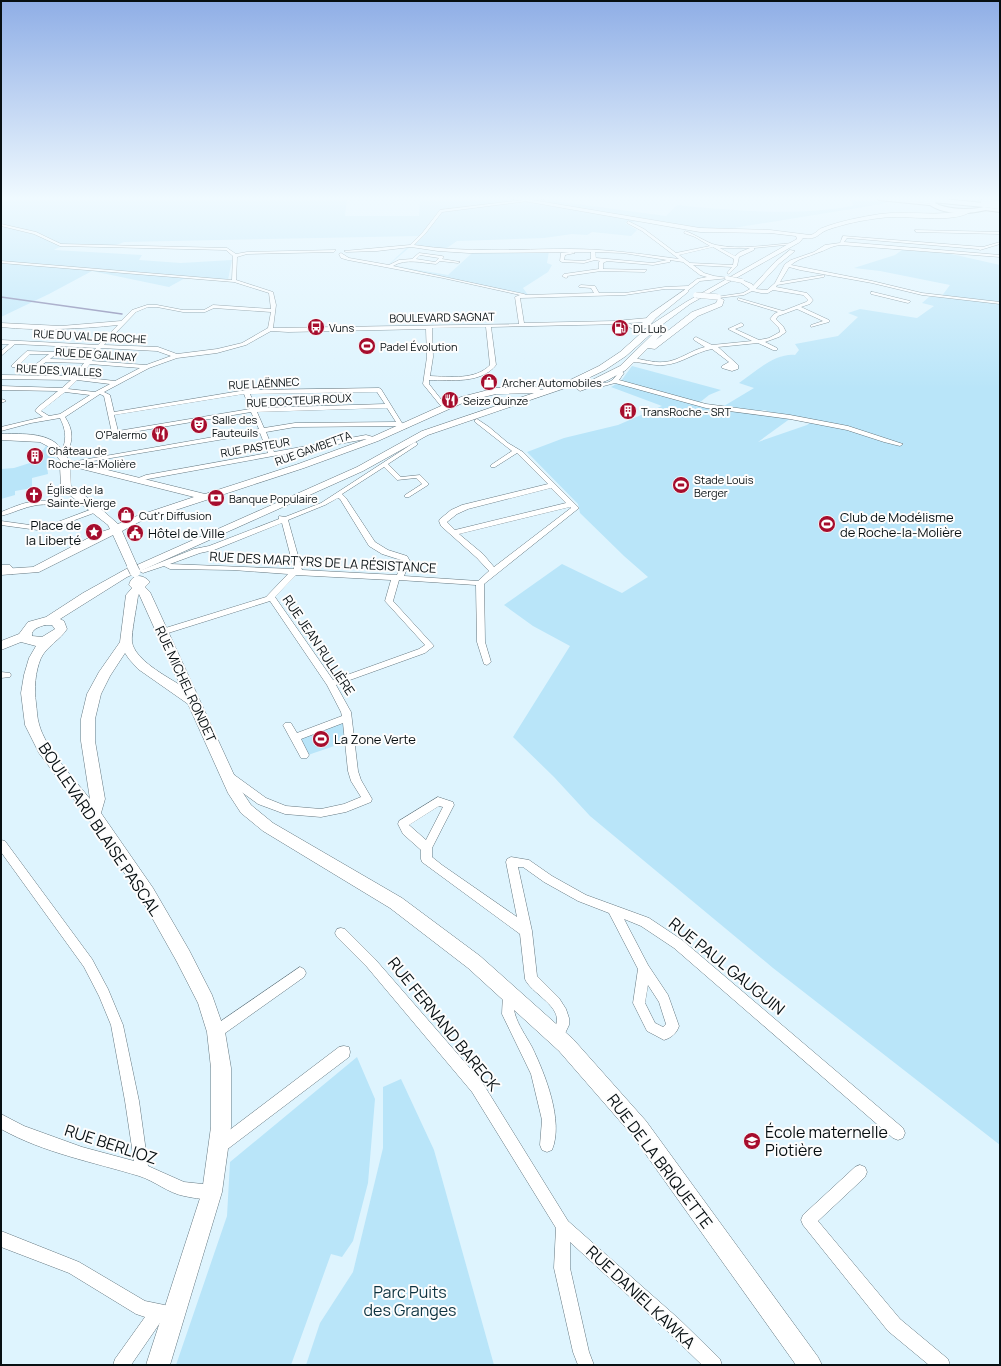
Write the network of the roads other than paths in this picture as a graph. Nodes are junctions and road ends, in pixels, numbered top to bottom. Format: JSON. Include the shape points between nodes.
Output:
{"nodes":[{"id":1,"x":1,"y":262,"type":"edge"},
{"id":2,"x":235,"y":262,"type":"edge"},
{"id":3,"x":362,"y":262,"type":"edge"},
{"id":4,"x":398,"y":262,"type":"edge"},
{"id":5,"x":426,"y":262,"type":"edge"},
{"id":6,"x":437,"y":262,"type":"edge"},
{"id":7,"x":602,"y":262,"type":"edge"},
{"id":8,"x":627,"y":262,"type":"edge"},
{"id":9,"x":665,"y":262,"type":"edge"},
{"id":10,"x":683,"y":262,"type":"edge"},
{"id":11,"x":735,"y":262,"type":"edge"},
{"id":12,"x":756,"y":262,"type":"edge"},
{"id":13,"x":764,"y":262,"type":"edge"},
{"id":14,"x":767,"y":262,"type":"edge"},
{"id":15,"x":779,"y":262,"type":"edge"},
{"id":16,"x":792,"y":262,"type":"edge"},
{"id":17,"x":689,"y":263,"type":"junction"},
{"id":18,"x":787,"y":265,"type":"junction"},
{"id":19,"x":734,"y":266,"type":"junction"},
{"id":20,"x":390,"y":267,"type":"junction"},
{"id":21,"x":601,"y":270,"type":"junction"},
{"id":22,"x":645,"y":271,"type":"dead end"},
{"id":23,"x":700,"y":272,"type":"junction"},
{"id":24,"x":830,"y":275,"type":"junction"},
{"id":25,"x":566,"y":276,"type":"dead end"},
{"id":26,"x":723,"y":276,"type":"junction"},
{"id":27,"x":591,"y":279,"type":"dead end"},
{"id":28,"x":702,"y":280,"type":"junction"},
{"id":29,"x":234,"y":281,"type":"junction"},
{"id":30,"x":581,"y":286,"type":"dead end"},
{"id":31,"x":587,"y":286,"type":"junction"},
{"id":32,"x":775,"y":286,"type":"junction"},
{"id":33,"x":687,"y":289,"type":"junction"},
{"id":34,"x":898,"y":289,"type":"junction"},
{"id":35,"x":757,"y":291,"type":"junction"},
{"id":36,"x":873,"y":293,"type":"dead end"},
{"id":37,"x":597,"y":295,"type":"junction"},
{"id":38,"x":526,"y":296,"type":"junction"},
{"id":39,"x":886,"y":296,"type":"junction"},
{"id":40,"x":720,"y":298,"type":"junction"},
{"id":41,"x":740,"y":299,"type":"junction"},
{"id":42,"x":908,"y":302,"type":"dead end"},
{"id":43,"x":1000,"y":303,"type":"edge"},
{"id":44,"x":797,"y":307,"type":"junction"},
{"id":45,"x":273,"y":311,"type":"junction"},
{"id":46,"x":782,"y":312,"type":"junction"},
{"id":47,"x":648,"y":320,"type":"junction"},
{"id":48,"x":121,"y":323,"type":"junction"},
{"id":49,"x":616,"y":323,"type":"junction"},
{"id":50,"x":1,"y":325,"type":"edge"},
{"id":51,"x":522,"y":325,"type":"junction"},
{"id":52,"x":741,"y":325,"type":"dead end"},
{"id":53,"x":488,"y":326,"type":"junction"},
{"id":54,"x":813,"y":326,"type":"dead end"},
{"id":55,"x":429,"y":327,"type":"junction"},
{"id":56,"x":270,"y":329,"type":"junction"},
{"id":57,"x":640,"y":333,"type":"junction"},
{"id":58,"x":696,"y":339,"type":"dead end"},
{"id":59,"x":1,"y":342,"type":"edge"},
{"id":60,"x":14,"y":342,"type":"junction"},
{"id":61,"x":758,"y":342,"type":"junction"},
{"id":62,"x":102,"y":345,"type":"junction"},
{"id":63,"x":711,"y":347,"type":"junction"},
{"id":64,"x":775,"y":349,"type":"dead end"},
{"id":65,"x":627,"y":350,"type":"junction"},
{"id":66,"x":1,"y":354,"type":"edge"},
{"id":67,"x":176,"y":356,"type":"junction"},
{"id":68,"x":44,"y":360,"type":"junction"},
{"id":69,"x":632,"y":360,"type":"junction"},
{"id":70,"x":89,"y":362,"type":"junction"},
{"id":71,"x":732,"y":363,"type":"dead end"},
{"id":72,"x":147,"y":368,"type":"junction"},
{"id":73,"x":620,"y":369,"type":"junction"},
{"id":74,"x":594,"y":371,"type":"junction"},
{"id":75,"x":1,"y":377,"type":"edge"},
{"id":76,"x":76,"y":378,"type":"junction"},
{"id":77,"x":426,"y":378,"type":"junction"},
{"id":78,"x":614,"y":381,"type":"junction"},
{"id":79,"x":115,"y":383,"type":"junction"},
{"id":80,"x":592,"y":383,"type":"junction"},
{"id":81,"x":1,"y":388,"type":"edge"},
{"id":82,"x":64,"y":390,"type":"junction"},
{"id":83,"x":516,"y":390,"type":"junction"},
{"id":84,"x":246,"y":392,"type":"junction"},
{"id":85,"x":98,"y":393,"type":"junction"},
{"id":86,"x":537,"y":395,"type":"junction"},
{"id":87,"x":547,"y":400,"type":"junction"},
{"id":88,"x":390,"y":406,"type":"junction"},
{"id":89,"x":447,"y":407,"type":"junction"},
{"id":90,"x":254,"y":410,"type":"junction"},
{"id":91,"x":111,"y":414,"type":"junction"},
{"id":92,"x":62,"y":416,"type":"junction"},
{"id":93,"x":48,"y":418,"type":"junction"},
{"id":94,"x":476,"y":421,"type":"junction"},
{"id":95,"x":403,"y":426,"type":"junction"},
{"id":96,"x":1,"y":429,"type":"edge"},
{"id":97,"x":262,"y":430,"type":"junction"},
{"id":98,"x":1,"y":437,"type":"edge"},
{"id":99,"x":375,"y":438,"type":"junction"},
{"id":100,"x":415,"y":444,"type":"junction"},
{"id":101,"x":900,"y":444,"type":"dead end"},
{"id":102,"x":516,"y":451,"type":"junction"},
{"id":103,"x":58,"y":453,"type":"junction"},
{"id":104,"x":272,"y":454,"type":"junction"},
{"id":105,"x":69,"y":464,"type":"junction"},
{"id":106,"x":384,"y":464,"type":"junction"},
{"id":107,"x":493,"y":466,"type":"dead end"},
{"id":108,"x":138,"y":480,"type":"junction"},
{"id":109,"x":553,"y":485,"type":"junction"},
{"id":110,"x":313,"y":492,"type":"junction"},
{"id":111,"x":337,"y":494,"type":"junction"},
{"id":112,"x":407,"y":496,"type":"dead end"},
{"id":113,"x":206,"y":497,"type":"junction"},
{"id":114,"x":87,"y":502,"type":"junction"},
{"id":115,"x":572,"y":504,"type":"junction"},
{"id":116,"x":98,"y":510,"type":"junction"},
{"id":117,"x":1,"y":514,"type":"edge"},
{"id":118,"x":283,"y":519,"type":"junction"},
{"id":119,"x":1,"y":523,"type":"edge"},
{"id":120,"x":116,"y":530,"type":"junction"},
{"id":121,"x":453,"y":533,"type":"junction"},
{"id":122,"x":165,"y":563,"type":"junction"},
{"id":123,"x":1,"y":567,"type":"edge"},
{"id":124,"x":6,"y":572,"type":"edge"},
{"id":125,"x":297,"y":572,"type":"junction"},
{"id":126,"x":494,"y":572,"type":"junction"},
{"id":127,"x":141,"y":577,"type":"junction"},
{"id":128,"x":396,"y":578,"type":"junction"},
{"id":129,"x":480,"y":583,"type":"junction"},
{"id":130,"x":102,"y":588,"type":"junction"},
{"id":131,"x":271,"y":597,"type":"junction"},
{"id":132,"x":50,"y":620,"type":"junction"},
{"id":133,"x":61,"y":626,"type":"junction"},
{"id":134,"x":162,"y":632,"type":"junction"},
{"id":135,"x":28,"y":638,"type":"junction"},
{"id":136,"x":50,"y":639,"type":"junction"},
{"id":137,"x":1,"y":642,"type":"edge"},
{"id":138,"x":126,"y":642,"type":"junction"},
{"id":139,"x":1,"y":646,"type":"edge"},
{"id":140,"x":35,"y":658,"type":"junction"},
{"id":141,"x":487,"y":662,"type":"dead end"},
{"id":142,"x":331,"y":684,"type":"junction"},
{"id":143,"x":195,"y":702,"type":"junction"},
{"id":144,"x":347,"y":718,"type":"junction"},
{"id":145,"x":288,"y":725,"type":"dead end"},
{"id":146,"x":295,"y":737,"type":"junction"},
{"id":147,"x":304,"y":755,"type":"dead end"},
{"id":148,"x":229,"y":777,"type":"junction"},
{"id":149,"x":93,"y":814,"type":"junction"},
{"id":150,"x":1,"y":844,"type":"edge"},
{"id":151,"x":428,"y":848,"type":"dead end"},
{"id":152,"x":312,"y":852,"type":"joint"},
{"id":153,"x":613,"y":910,"type":"junction"},
{"id":154,"x":526,"y":931,"type":"junction"},
{"id":155,"x":341,"y":933,"type":"dead end"},
{"id":156,"x":644,"y":969,"type":"dead end"},
{"id":157,"x":300,"y":973,"type":"dead end"},
{"id":158,"x":509,"y":994,"type":"junction"},
{"id":159,"x":216,"y":1032,"type":"junction"},
{"id":160,"x":557,"y":1036,"type":"junction"},
{"id":161,"x":344,"y":1052,"type":"dead end"},
{"id":162,"x":1,"y":1121,"type":"edge"},
{"id":163,"x":898,"y":1132,"type":"dead end"},
{"id":164,"x":547,"y":1145,"type":"dead end"},
{"id":165,"x":217,"y":1148,"type":"junction"},
{"id":166,"x":142,"y":1170,"type":"junction"},
{"id":167,"x":860,"y":1172,"type":"dead end"},
{"id":168,"x":212,"y":1192,"type":"junction"},
{"id":169,"x":566,"y":1227,"type":"junction"},
{"id":170,"x":1,"y":1239,"type":"edge"},
{"id":171,"x":166,"y":1313,"type":"junction"},
{"id":172,"x":121,"y":1365,"type":"edge"},
{"id":173,"x":158,"y":1365,"type":"edge"},
{"id":174,"x":586,"y":1365,"type":"edge"},
{"id":175,"x":714,"y":1365,"type":"edge"},
{"id":176,"x":810,"y":1365,"type":"edge"},
{"id":177,"x":942,"y":1365,"type":"edge"}],
"edges":[{"from":1,"to":29,"type":"street"},
{"from":2,"to":29,"type":"street"},
{"from":3,"to":20,"type":"street"},
{"from":4,"to":20,"type":"street"},
{"from":5,"to":6,"type":"street"},
{"from":7,"to":21,"type":"street"},
{"from":8,"to":9,"type":"street","via":[[653,264]]},
{"from":10,"to":17,"type":"street"},
{"from":11,"to":19,"type":"street"},
{"from":12,"to":26,"type":"main road"},
{"from":13,"to":65,"type":"main road","via":[[688,303],[652,328]]},
{"from":14,"to":69,"type":"main road","via":[[679,315]]},
{"from":15,"to":35,"type":"main road"},
{"from":16,"to":18,"type":"street"},
{"from":17,"to":19,"type":"street"},
{"from":17,"to":23,"type":"street"},
{"from":18,"to":24,"type":"street"},
{"from":18,"to":32,"type":"street"},
{"from":19,"to":26,"type":"street"},
{"from":20,"to":38,"type":"street"},
{"from":21,"to":22,"type":"street"},
{"from":21,"to":25,"type":"street","via":[[564,275]]},
{"from":23,"to":26,"type":"street"},
{"from":23,"to":26,"type":"street"},
{"from":23,"to":28,"type":"street"},
{"from":24,"to":32,"type":"street"},
{"from":24,"to":34,"type":"street"},
{"from":26,"to":28,"type":"street"},
{"from":26,"to":35,"type":"street","bridge":true,"via":[[742,281]]},
{"from":27,"to":31,"type":"street"},
{"from":28,"to":33,"type":"street"},
{"from":29,"to":45,"type":"street","via":[[271,292],[274,296]]},
{"from":30,"to":31,"type":"street"},
{"from":31,"to":37,"type":"street","via":[[593,287]]},
{"from":32,"to":35,"type":"street"},
{"from":32,"to":44,"type":"street","via":[[810,297],[808,303]]},
{"from":33,"to":37,"type":"street"},
{"from":33,"to":40,"type":"street","bridge":true,"via":[[696,295]]},
{"from":33,"to":47,"type":"main road"},
{"from":34,"to":39,"type":"street"},
{"from":34,"to":43,"type":"street","via":[[940,297]]},
{"from":35,"to":40,"type":"street"},
{"from":35,"to":41,"type":"street","via":[[758,295]]},
{"from":36,"to":39,"type":"street"},
{"from":37,"to":38,"type":"street"},
{"from":38,"to":51,"type":"street","via":[[517,297]]},
{"from":39,"to":42,"type":"street"},
{"from":40,"to":41,"type":"street","via":[[726,302]]},
{"from":40,"to":69,"type":"main road","via":[[719,304],[695,314]]},
{"from":41,"to":46,"type":"street"},
{"from":44,"to":46,"type":"street"},
{"from":44,"to":54,"type":"street","via":[[827,321]]},
{"from":45,"to":48,"type":"street","via":[[213,306],[205,311],[183,311],[147,306],[134,311]]},
{"from":45,"to":56,"type":"street","via":[[274,320]]},
{"from":46,"to":61,"type":"street","via":[[773,319],[783,332],[771,340]]},
{"from":47,"to":49,"type":"street"},
{"from":47,"to":57,"type":"main road"},
{"from":48,"to":50,"type":"street","via":[[60,328]]},
{"from":48,"to":62,"type":"street"},
{"from":49,"to":51,"type":"street","name":"BOULEVARD SAGNAT"},
{"from":49,"to":57,"type":"street","via":[[634,327]]},
{"from":51,"to":53,"type":"street","name":"BOULEVARD SAGNAT"},
{"from":52,"to":61,"type":"street","via":[[731,329]]},
{"from":53,"to":55,"type":"street","name":"BOULEVARD SAGNAT"},
{"from":53,"to":77,"type":"street","via":[[493,365],[490,370],[469,377]]},
{"from":55,"to":56,"type":"street","name":"BOULEVARD SAGNAT"},
{"from":55,"to":77,"type":"street","via":[[430,357]]},
{"from":56,"to":67,"type":"street","via":[[244,344],[229,349]]},
{"from":57,"to":65,"type":"main road"},
{"from":58,"to":63,"type":"street"},
{"from":59,"to":60,"type":"street","name":"RUE DU VAL DE ROCHE"},
{"from":60,"to":62,"type":"street","name":"RUE DU VAL DE ROCHE"},
{"from":60,"to":66,"type":"street"},
{"from":61,"to":63,"type":"street"},
{"from":61,"to":64,"type":"street"},
{"from":62,"to":67,"type":"street","name":"RUE DU VAL DE ROCHE","via":[[158,349]]},
{"from":62,"to":70,"type":"street"},
{"from":63,"to":69,"type":"street","via":[[692,352],[668,364]]},
{"from":63,"to":71,"type":"street","via":[[716,348]]},
{"from":65,"to":73,"type":"main road","via":[[626,354],[611,366]]},
{"from":65,"to":74,"type":"main road"},
{"from":67,"to":72,"type":"street"},
{"from":68,"to":68,"type":"street","via":[[36,367],[14,366],[30,352],[54,353]]},
{"from":68,"to":70,"type":"street","name":"RUE DE GALINAY"},
{"from":69,"to":73,"type":"main road"},
{"from":70,"to":72,"type":"street","name":"RUE DE GALINAY"},
{"from":70,"to":76,"type":"street"},
{"from":72,"to":79,"type":"street"},
{"from":73,"to":78,"type":"street","via":[[621,373]]},
{"from":73,"to":80,"type":"main road"},
{"from":74,"to":83,"type":"main road","via":[[553,384]]},
{"from":74,"to":86,"type":"main road"},
{"from":74,"to":87,"type":"main road","via":[[606,374],[553,395]]},
{"from":75,"to":76,"type":"street","name":"RUE DES VIALLES"},
{"from":76,"to":79,"type":"street","name":"RUE DES VIALLES"},
{"from":76,"to":82,"type":"street"},
{"from":77,"to":89,"type":"street","via":[[428,388]]},
{"from":78,"to":80,"type":"street","via":[[602,386]]},
{"from":78,"to":101,"type":"street","via":[[706,406],[790,416],[848,428]]},
{"from":79,"to":85,"type":"street"},
{"from":80,"to":87,"type":"main road"},
{"from":81,"to":82,"type":"street"},
{"from":82,"to":85,"type":"street"},
{"from":82,"to":93,"type":"street","via":[[38,411]]},
{"from":83,"to":86,"type":"main road","via":[[536,390],[539,393]]},
{"from":83,"to":89,"type":"main road","name":"RUE GAMBETTA","via":[[475,395]]},
{"from":84,"to":88,"type":"street","name":"RUE LAËNNEC","via":[[379,390]]},
{"from":84,"to":90,"type":"street"},
{"from":84,"to":91,"type":"street","name":"RUE LAËNNEC"},
{"from":85,"to":91,"type":"street","via":[[107,395]]},
{"from":85,"to":92,"type":"street"},
{"from":86,"to":110,"type":"main road","via":[[425,433]]},
{"from":87,"to":94,"type":"main road"},
{"from":88,"to":90,"type":"street","name":"RUE DOCTEUR ROUX"},
{"from":88,"to":95,"type":"street","name":"RUE LAËNNEC"},
{"from":89,"to":95,"type":"main road","name":"RUE GAMBETTA"},
{"from":90,"to":91,"type":"street","name":"RUE DOCTEUR ROUX","via":[[115,433]]},
{"from":90,"to":97,"type":"street"},
{"from":92,"to":93,"type":"street"},
{"from":92,"to":103,"type":"street","via":[[68,429],[69,441],[66,449]]},
{"from":93,"to":96,"type":"street"},
{"from":94,"to":100,"type":"main road"},
{"from":94,"to":102,"type":"street"},
{"from":95,"to":97,"type":"street","via":[[295,425]]},
{"from":95,"to":99,"type":"main road","name":"RUE GAMBETTA"},
{"from":97,"to":104,"type":"street"},
{"from":97,"to":105,"type":"street"},
{"from":98,"to":103,"type":"main road","via":[[34,439],[54,446]]},
{"from":99,"to":104,"type":"street","name":"RUE PASTEUR","via":[[366,437]]},
{"from":99,"to":113,"type":"main road","name":"RUE GAMBETTA","via":[[301,466]]},
{"from":100,"to":106,"type":"street"},
{"from":100,"to":110,"type":"main road"},
{"from":102,"to":107,"type":"street"},
{"from":102,"to":109,"type":"street"},
{"from":103,"to":105,"type":"main road"},
{"from":104,"to":108,"type":"street","name":"RUE PASTEUR"},
{"from":105,"to":108,"type":"main road"},
{"from":105,"to":114,"type":"main road","name":"RUE MICHEL RONDET","via":[[66,466],[66,487]]},
{"from":106,"to":111,"type":"street"},
{"from":106,"to":112,"type":"street","via":[[399,478],[418,476],[426,484]]},
{"from":108,"to":113,"type":"main road"},
{"from":109,"to":115,"type":"street"},
{"from":109,"to":121,"type":"street","via":[[454,512],[443,520]]},
{"from":110,"to":130,"type":"main road","via":[[143,566]]},
{"from":111,"to":118,"type":"street","via":[[324,504]]},
{"from":111,"to":128,"type":"street","via":[[343,498],[372,544],[385,552],[404,558],[406,561],[400,576]]},
{"from":113,"to":120,"type":"main road","name":"RUE GAMBETTA","via":[[135,520]]},
{"from":114,"to":116,"type":"main road","name":"RUE MICHEL RONDET"},
{"from":114,"to":117,"type":"street","via":[[77,505],[31,504]]},
{"from":115,"to":121,"type":"street"},
{"from":115,"to":126,"type":"street","via":[[575,508]]},
{"from":116,"to":119,"type":"street","via":[[45,529]]},
{"from":116,"to":120,"type":"main road","name":"RUE MICHEL RONDET"},
{"from":118,"to":122,"type":"street","via":[[211,548]]},
{"from":118,"to":125,"type":"street"},
{"from":120,"to":124,"type":"main road","name":"RUE GAMBETTA","via":[[35,570]]},
{"from":120,"to":127,"type":"main road","name":"RUE MICHEL RONDET"},
{"from":121,"to":126,"type":"street"},
{"from":122,"to":125,"type":"street","name":"RUE DES MARTYRS DE LA RÉSISTANCE","via":[[170,567]]},
{"from":122,"to":127,"type":"street"},
{"from":123,"to":124,"type":"street","via":[[7,567]]},
{"from":125,"to":128,"type":"street","name":"RUE DES MARTYRS DE LA RÉSISTANCE"},
{"from":125,"to":131,"type":"street"},
{"from":126,"to":129,"type":"street"},
{"from":127,"to":134,"type":"main road","name":"RUE MICHEL RONDET"},
{"from":127,"to":138,"type":"main road","via":[[132,595]]},
{"from":128,"to":129,"type":"street","name":"RUE DES MARTYRS DE LA RÉSISTANCE"},
{"from":128,"to":142,"type":"street","via":[[389,601],[430,646]]},
{"from":129,"to":141,"type":"street","via":[[481,642]]},
{"from":130,"to":132,"type":"main road"},
{"from":130,"to":133,"type":"main road","name":"BOULEVARD BLAISE PASCAL","via":[[68,615]]},
{"from":131,"to":134,"type":"street"},
{"from":131,"to":142,"type":"street","name":"RUE JEAN RULLIÈRE"},
{"from":132,"to":133,"type":"main road"},
{"from":132,"to":135,"type":"main road","via":[[38,622],[28,629]]},
{"from":133,"to":136,"type":"main road","name":"BOULEVARD BLAISE PASCAL","via":[[59,633]]},
{"from":134,"to":143,"type":"main road","name":"RUE MICHEL RONDET"},
{"from":135,"to":136,"type":"main road","via":[[40,642]]},
{"from":135,"to":137,"type":"main road"},
{"from":135,"to":139,"type":"main road","via":[[20,638]]},
{"from":135,"to":140,"type":"main road","name":"BOULEVARD BLAISE PASCAL","via":[[34,648]]},
{"from":136,"to":140,"type":"main road","name":"BOULEVARD BLAISE PASCAL"},
{"from":138,"to":143,"type":"main road","via":[[133,656],[143,666]]},
{"from":138,"to":149,"type":"main road","via":[[94,694],[88,719],[88,741],[98,799]]},
{"from":140,"to":149,"type":"main road","name":"BOULEVARD BLAISE PASCAL","via":[[28,693],[32,725],[44,749]]},
{"from":142,"to":144,"type":"street","name":"RUE JEAN RULLIÈRE","via":[[343,704]]},
{"from":143,"to":148,"type":"main road","name":"RUE MICHEL RONDET"},
{"from":144,"to":146,"type":"street"},
{"from":144,"to":148,"type":"street","name":"RUE JEAN RULLIÈRE","via":[[353,771],[366,799],[346,808],[321,812],[285,810],[262,801]]},
{"from":145,"to":146,"type":"street"},
{"from":146,"to":147,"type":"street"},
{"from":148,"to":152,"type":"main road","name":"RUE MICHEL RONDET","via":[[235,793],[246,809],[268,827]]},
{"from":149,"to":159,"type":"main road","name":"BOULEVARD BLAISE PASCAL","via":[[147,893],[183,956],[206,1001]]},
{"from":150,"to":166,"type":"street","via":[[88,963],[104,993],[117,1025]]},
{"from":151,"to":154,"type":"street","via":[[426,859]]},
{"from":152,"to":158,"type":"main road","name":"RUE DE LA BRIQUETTE","via":[[396,903],[474,962]]},
{"from":153,"to":154,"type":"street","name":"RUE PAUL GAUGUIN","via":[[582,898],[525,863],[511,862]]},
{"from":153,"to":156,"type":"street"},
{"from":153,"to":163,"type":"street","name":"RUE PAUL GAUGUIN","via":[[645,922],[678,944]]},
{"from":154,"to":160,"type":"street","name":"RUE PAUL GAUGUIN","via":[[531,979],[556,1004],[563,1017]]},
{"from":155,"to":169,"type":"street","name":"RUE FERNAND BARECK","via":[[372,963],[477,1087]]},
{"from":157,"to":159,"type":"street"},
{"from":158,"to":160,"type":"main road","name":"RUE DE LA BRIQUETTE"},
{"from":158,"to":164,"type":"street","via":[[508,1014],[537,1073],[549,1120]]},
{"from":159,"to":165,"type":"main road","name":"BOULEVARD BLAISE PASCAL","via":[[222,1068],[221,1127]]},
{"from":160,"to":176,"type":"main road","name":"RUE DE LA BRIQUETTE","via":[[639,1128]]},
{"from":161,"to":165,"type":"street"},
{"from":162,"to":166,"type":"street","name":"RUE BERLIOZ","via":[[20,1132],[82,1154]]},
{"from":165,"to":168,"type":"main road","name":"BOULEVARD BLAISE PASCAL"},
{"from":166,"to":168,"type":"street","name":"RUE BERLIOZ","via":[[184,1189]]},
{"from":167,"to":177,"type":"street","via":[[808,1220],[894,1325]]},
{"from":168,"to":171,"type":"main road","name":"BOULEVARD BLAISE PASCAL"},
{"from":169,"to":174,"type":"street","via":[[562,1268]]},
{"from":169,"to":175,"type":"street","name":"RUE DANIEL KAWKA"},
{"from":170,"to":171,"type":"street","via":[[74,1267],[142,1308]]},
{"from":171,"to":172,"type":"street","name":"BOULEVARD BLAISE PASCAL"},
{"from":171,"to":173,"type":"main road","name":"BOULEVARD BLAISE PASCAL"}]}
